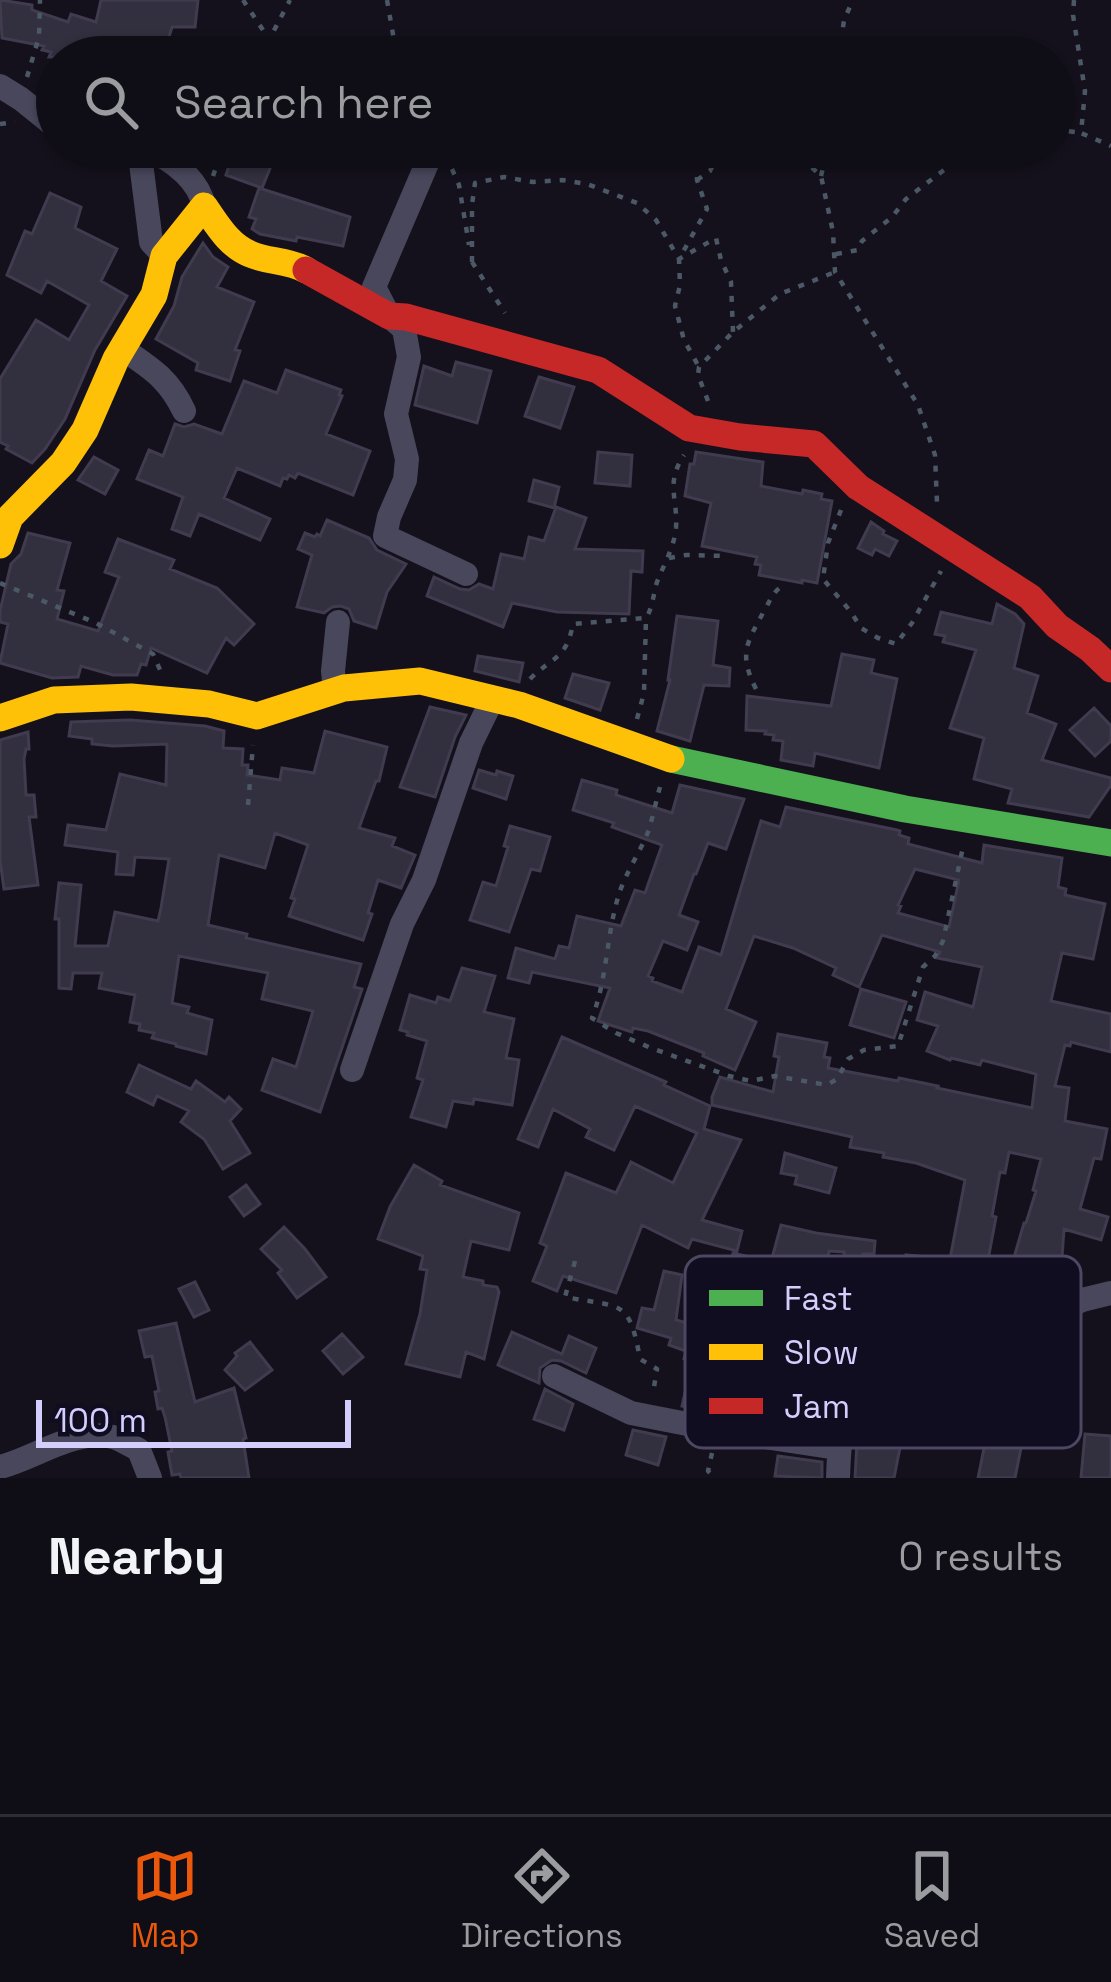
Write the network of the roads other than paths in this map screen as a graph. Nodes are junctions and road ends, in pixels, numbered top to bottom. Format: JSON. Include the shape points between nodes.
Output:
{"nodes":[{"id":1,"x":10,"y":92,"type":"edge"},
{"id":2,"x":36,"y":112,"type":"edge"},
{"id":3,"x":144,"y":168,"type":"edge"},
{"id":4,"x":178,"y":168,"type":"edge"},
{"id":5,"x":425,"y":168,"type":"edge"},
{"id":6,"x":204,"y":206,"type":"junction"},
{"id":7,"x":164,"y":256,"type":"junction"},
{"id":8,"x":389,"y":316,"type":"junction"},
{"id":9,"x":123,"y":349,"type":"junction"},
{"id":10,"x":184,"y":411,"type":"dead end"},
{"id":11,"x":5,"y":515,"type":"edge"},
{"id":12,"x":0,"y":545,"type":"edge"},
{"id":13,"x":466,"y":574,"type":"dead end"},
{"id":14,"x":338,"y":622,"type":"dead end"},
{"id":15,"x":1111,"y":668,"type":"edge"},
{"id":16,"x":335,"y":691,"type":"junction"},
{"id":17,"x":506,"y":701,"type":"junction"},
{"id":18,"x":0,"y":718,"type":"edge"},
{"id":19,"x":1111,"y":842,"type":"edge"},
{"id":20,"x":352,"y":1070,"type":"dead end"},
{"id":21,"x":1111,"y":1293,"type":"edge"},
{"id":22,"x":1081,"y":1300,"type":"edge"},
{"id":23,"x":554,"y":1376,"type":"dead end"},
{"id":24,"x":685,"y":1423,"type":"edge"},
{"id":25,"x":839,"y":1448,"type":"edge"},
{"id":26,"x":0,"y":1467,"type":"edge"},
{"id":27,"x":150,"y":1478,"type":"edge"},
{"id":28,"x":838,"y":1478,"type":"edge"}],
"edges":[{"from":1,"to":2,"type":"street"},
{"from":3,"to":7,"type":"street","via":[[151,242]]},
{"from":4,"to":6,"type":"street"},
{"from":5,"to":8,"type":"street","via":[[374,287]]},
{"from":6,"to":7,"type":"street"},
{"from":6,"to":8,"type":"street","via":[[231,243],[295,264]]},
{"from":7,"to":9,"type":"street","via":[[154,295]]},
{"from":8,"to":13,"type":"street","via":[[404,329],[410,357],[396,414],[405,480],[386,536]]},
{"from":8,"to":15,"type":"street","via":[[598,370],[688,428],[814,444],[858,487],[1030,597]]},
{"from":9,"to":10,"type":"street","via":[[159,373]]},
{"from":9,"to":11,"type":"street","via":[[63,463]]},
{"from":11,"to":12,"type":"street"},
{"from":14,"to":16,"type":"street"},
{"from":16,"to":17,"type":"street","via":[[420,680]]},
{"from":16,"to":18,"type":"street","via":[[257,716],[130,697],[54,700]]},
{"from":17,"to":19,"type":"street","via":[[678,762]]},
{"from":17,"to":20,"type":"street","via":[[471,742]]},
{"from":21,"to":22,"type":"street"},
{"from":23,"to":24,"type":"street","via":[[631,1413]]},
{"from":25,"to":28,"type":"street"},
{"from":26,"to":27,"type":"street","via":[[81,1436],[112,1437],[139,1450]]}]}
